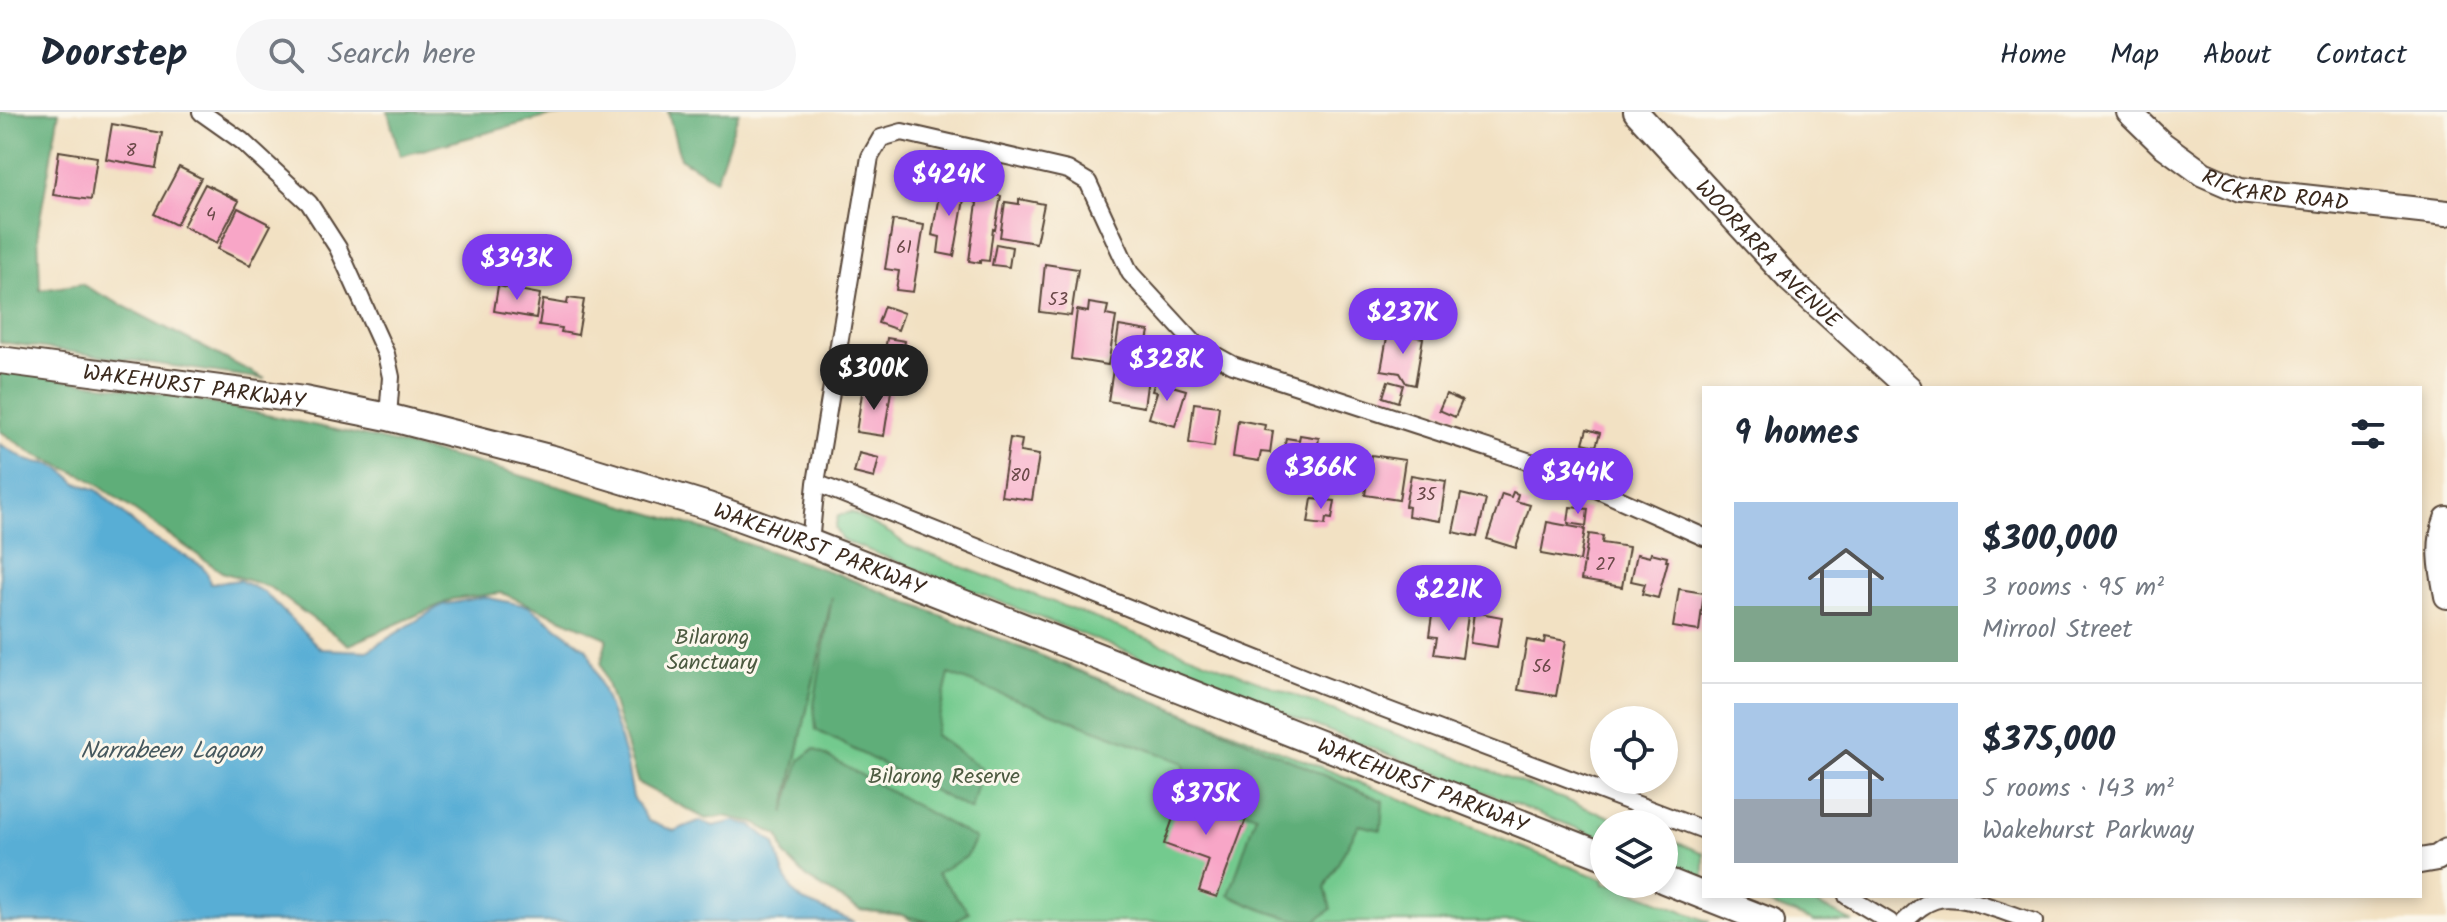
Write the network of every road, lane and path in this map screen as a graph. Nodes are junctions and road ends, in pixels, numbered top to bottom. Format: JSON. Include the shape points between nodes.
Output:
{"nodes":[{"id":1,"x":201,"y":112,"type":"edge"},
{"id":2,"x":1636,"y":112,"type":"edge"},
{"id":3,"x":2129,"y":112,"type":"edge"},
{"id":4,"x":2447,"y":213,"type":"edge"},
{"id":5,"x":0,"y":360,"type":"edge"},
{"id":6,"x":1907,"y":386,"type":"edge"},
{"id":7,"x":388,"y":417,"type":"junction"},
{"id":8,"x":816,"y":483,"type":"junction"},
{"id":9,"x":2447,"y":519,"type":"edge"},
{"id":10,"x":1702,"y":536,"type":"edge"},
{"id":11,"x":810,"y":543,"type":"junction"},
{"id":12,"x":2447,"y":596,"type":"edge"},
{"id":13,"x":1702,"y":829,"type":"edge"},
{"id":14,"x":1590,"y":850,"type":"edge"},
{"id":15,"x":2447,"y":851,"type":"edge"},
{"id":16,"x":2422,"y":861,"type":"edge"},
{"id":17,"x":1678,"y":886,"type":"edge"},
{"id":18,"x":1702,"y":895,"type":"edge"},
{"id":19,"x":1709,"y":898,"type":"edge"},
{"id":20,"x":1850,"y":898,"type":"edge"},
{"id":21,"x":1771,"y":922,"type":"edge"},
{"id":22,"x":1890,"y":922,"type":"edge"},
{"id":23,"x":1904,"y":922,"type":"edge"},
{"id":24,"x":2034,"y":922,"type":"edge"}],
"edges":[{"from":1,"to":7,"type":"street","via":[[242,141],[309,203],[338,248],[386,354],[391,377]]},
{"from":2,"to":6,"type":"street","name":"WOORARRA AVENUE","via":[[1790,280]]},
{"from":3,"to":4,"type":"street","name":"RICKARD ROAD","via":[[2203,174],[2240,190]]},
{"from":5,"to":7,"type":"main road","name":"WAKEHURST PARKWAY","via":[[304,400]]},
{"from":7,"to":11,"type":"main road","name":"WAKEHURST PARKWAY","via":[[553,459]]},
{"from":8,"to":10,"type":"street","via":[[870,157],[881,138],[902,132],[1068,170],[1088,182],[1130,273],[1195,344],[1233,365],[1549,468]]},
{"from":8,"to":11,"type":"street"},
{"from":8,"to":13,"type":"street"},
{"from":9,"to":12,"type":"street","via":[[2440,539]]},
{"from":11,"to":14,"type":"main road","name":"WAKEHURST PARKWAY"},
{"from":15,"to":16,"type":"street"},
{"from":17,"to":18,"type":"main road"},
{"from":19,"to":21,"type":"main road"},
{"from":20,"to":22,"type":"street"},
{"from":23,"to":24,"type":"street","via":[[1937,899],[1957,898]]}]}
